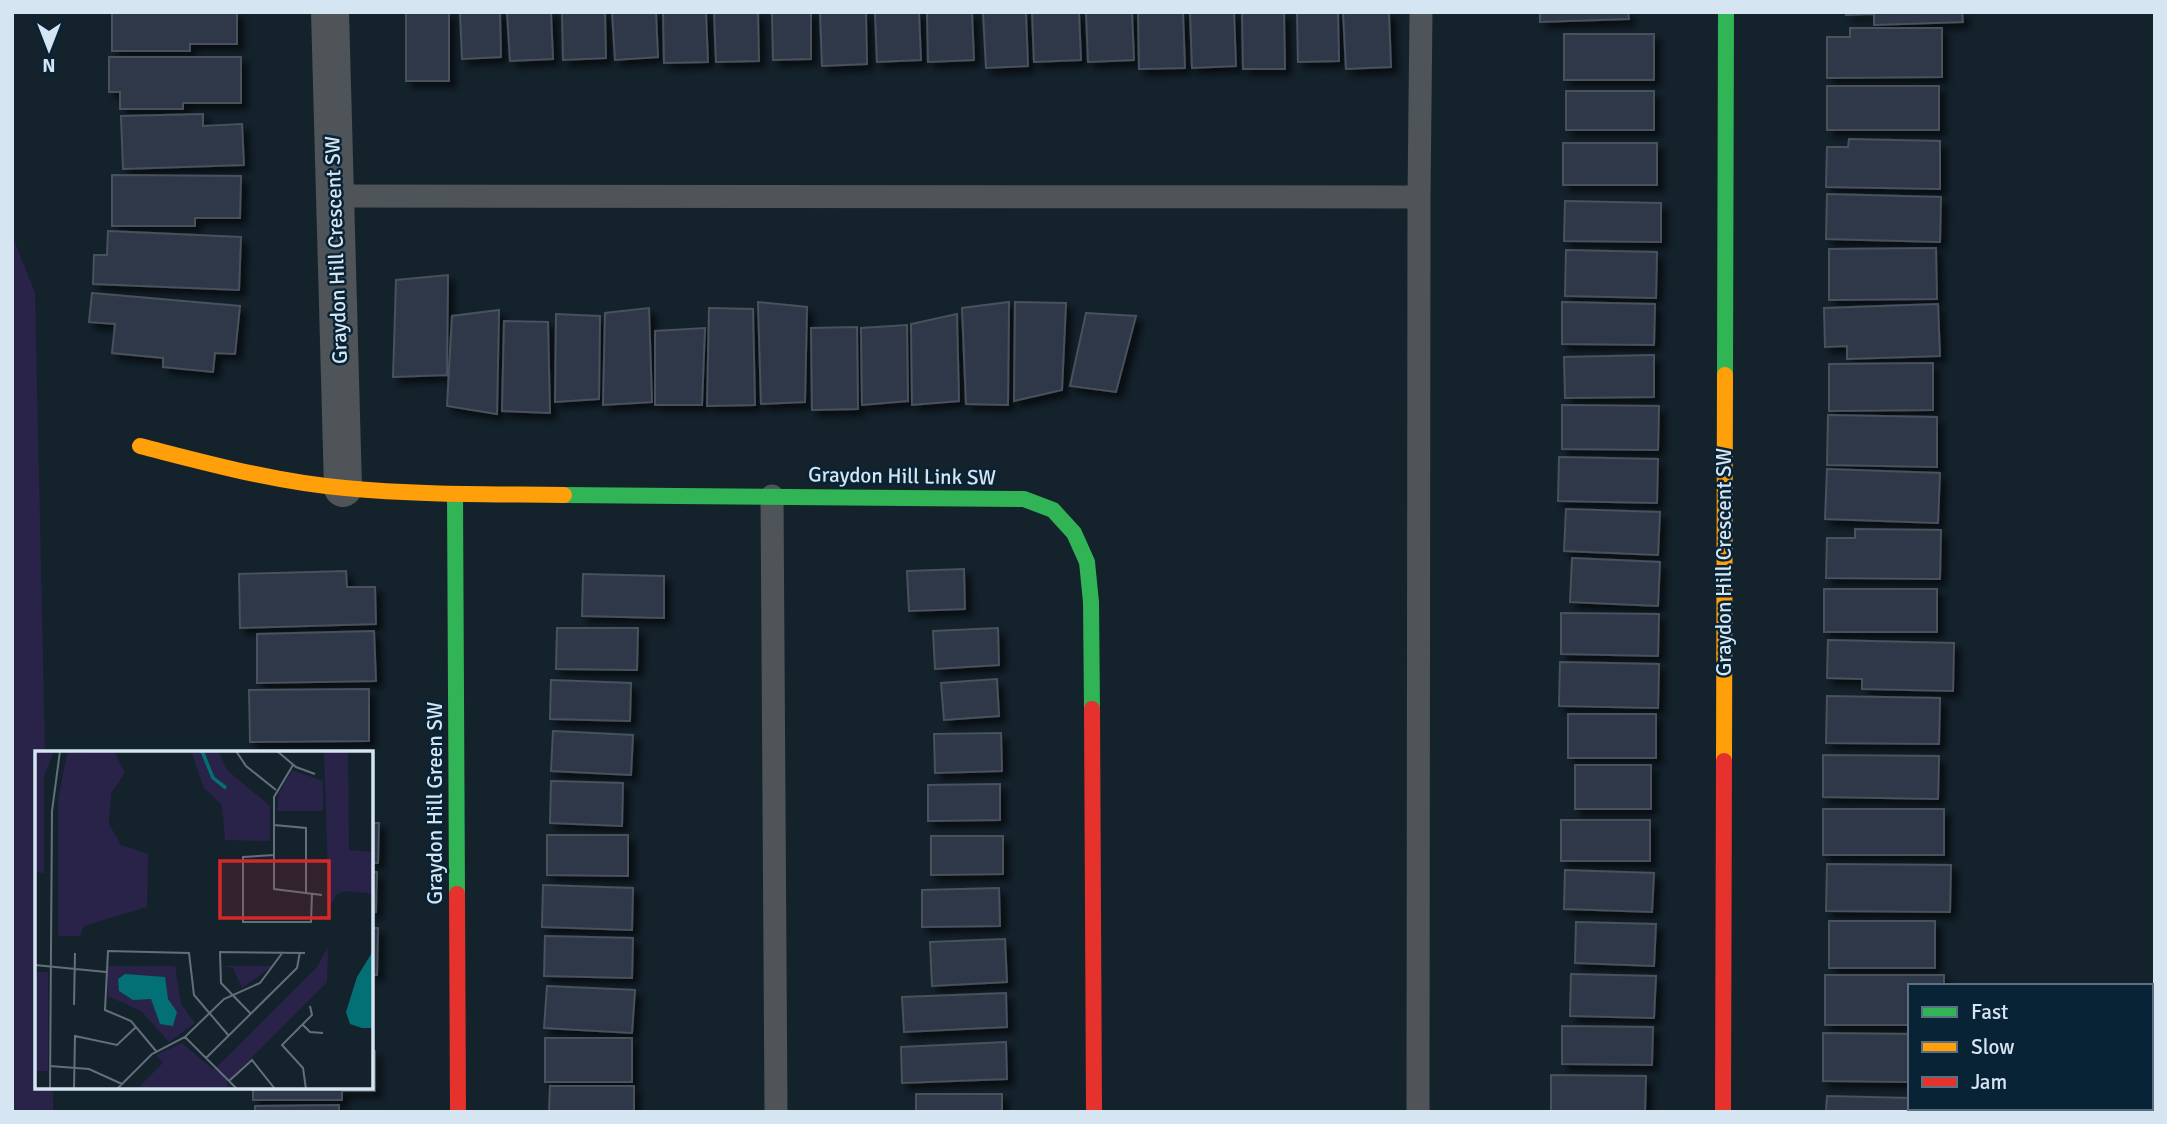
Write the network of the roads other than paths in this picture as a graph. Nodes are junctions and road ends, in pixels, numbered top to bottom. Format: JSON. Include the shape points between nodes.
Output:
{"nodes":[{"id":1,"x":330,"y":12,"type":"edge"},
{"id":2,"x":1422,"y":12,"type":"edge"},
{"id":3,"x":1726,"y":12,"type":"edge"},
{"id":4,"x":335,"y":196,"type":"junction"},
{"id":5,"x":1419,"y":197,"type":"junction"},
{"id":6,"x":140,"y":446,"type":"dead end"},
{"id":7,"x":343,"y":488,"type":"junction"},
{"id":8,"x":454,"y":494,"type":"junction"},
{"id":9,"x":772,"y":496,"type":"junction"},
{"id":10,"x":458,"y":1112,"type":"edge"},
{"id":11,"x":776,"y":1112,"type":"edge"},
{"id":12,"x":1094,"y":1112,"type":"edge"},
{"id":13,"x":1418,"y":1112,"type":"edge"},
{"id":14,"x":1723,"y":1112,"type":"edge"}],
"edges":[{"from":1,"to":4,"type":"street","name":"Graydon Hill Crescent SW"},
{"from":2,"to":5,"type":"lane"},
{"from":3,"to":14,"type":"street","name":"Graydon Hill Crescent SW"},
{"from":4,"to":5,"type":"lane"},
{"from":4,"to":7,"type":"street","name":"Graydon Hill Crescent SW"},
{"from":5,"to":13,"type":"lane"},
{"from":6,"to":7,"type":"street","name":"Graydon Hill Link SW","via":[[253,474]]},
{"from":7,"to":8,"type":"street","name":"Graydon Hill Link SW"},
{"from":8,"to":9,"type":"street","name":"Graydon Hill Link SW"},
{"from":8,"to":10,"type":"street","name":"Graydon Hill Green SW"},
{"from":9,"to":11,"type":"lane"},
{"from":9,"to":12,"type":"street","name":"Graydon Hill Link SW","via":[[1024,499],[1053,510],[1074,533],[1087,562],[1091,602]]}]}
